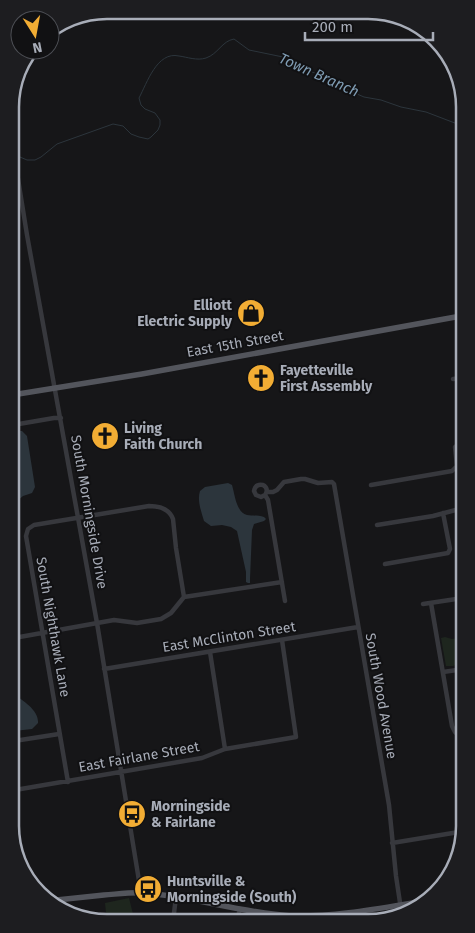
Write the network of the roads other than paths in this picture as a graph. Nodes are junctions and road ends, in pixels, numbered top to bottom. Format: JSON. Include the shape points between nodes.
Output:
{"nodes":[{"id":1,"x":19,"y":185,"type":"edge"},
{"id":2,"x":456,"y":317,"type":"edge"},
{"id":3,"x":453,"y":379,"type":"dead end"},
{"id":4,"x":456,"y":379,"type":"edge"},
{"id":5,"x":55,"y":389,"type":"junction"},
{"id":6,"x":19,"y":395,"type":"edge"},
{"id":7,"x":60,"y":418,"type":"junction"},
{"id":8,"x":19,"y":424,"type":"edge"},
{"id":9,"x":456,"y":467,"type":"edge"},
{"id":10,"x":371,"y":485,"type":"dead end"},
{"id":11,"x":456,"y":510,"type":"edge"},
{"id":12,"x":443,"y":513,"type":"junction"},
{"id":13,"x":78,"y":518,"type":"junction"},
{"id":14,"x":378,"y":524,"type":"dead end"},
{"id":15,"x":385,"y":564,"type":"dead end"},
{"id":16,"x":282,"y":582,"type":"junction"},
{"id":17,"x":184,"y":598,"type":"junction"},
{"id":18,"x":456,"y":599,"type":"edge"},
{"id":19,"x":285,"y":602,"type":"dead end"},
{"id":20,"x":432,"y":603,"type":"junction"},
{"id":21,"x":423,"y":604,"type":"dead end"},
{"id":22,"x":97,"y":623,"type":"junction"},
{"id":23,"x":358,"y":627,"type":"junction"},
{"id":24,"x":42,"y":633,"type":"junction"},
{"id":25,"x":19,"y":637,"type":"edge"},
{"id":26,"x":282,"y":640,"type":"junction"},
{"id":27,"x":210,"y":652,"type":"junction"},
{"id":28,"x":104,"y":670,"type":"junction"},
{"id":29,"x":456,"y":670,"type":"edge"},
{"id":30,"x":443,"y":672,"type":"junction"},
{"id":31,"x":456,"y":733,"type":"edge"},
{"id":32,"x":60,"y":734,"type":"junction"},
{"id":33,"x":19,"y":741,"type":"edge"},
{"id":34,"x":225,"y":749,"type":"junction"},
{"id":35,"x":122,"y":772,"type":"junction"},
{"id":36,"x":68,"y":782,"type":"junction"},
{"id":37,"x":19,"y":789,"type":"edge"},
{"id":38,"x":456,"y":832,"type":"edge"},
{"id":39,"x":392,"y":843,"type":"junction"},
{"id":40,"x":141,"y":893,"type":"junction"},
{"id":41,"x":176,"y":897,"type":"junction"},
{"id":42,"x":58,"y":900,"type":"edge"},
{"id":43,"x":410,"y":903,"type":"edge"},
{"id":44,"x":400,"y":905,"type":"junction"},
{"id":45,"x":401,"y":908,"type":"edge"},
{"id":46,"x":240,"y":909,"type":"junction"},
{"id":47,"x":174,"y":914,"type":"edge"},
{"id":48,"x":239,"y":914,"type":"edge"},
{"id":49,"x":270,"y":914,"type":"edge"},
{"id":50,"x":329,"y":914,"type":"edge"}],
"edges":[{"from":1,"to":5,"type":"street","name":"South Morningside Drive"},
{"from":2,"to":5,"type":"main road","name":"East 15th Street"},
{"from":3,"to":4,"type":"street"},
{"from":5,"to":6,"type":"main road","name":"East 15th Street"},
{"from":5,"to":7,"type":"street","name":"South Morningside Drive"},
{"from":7,"to":8,"type":"street"},
{"from":7,"to":13,"type":"street","name":"South Morningside Drive"},
{"from":9,"to":10,"type":"street"},
{"from":11,"to":12,"type":"street"},
{"from":12,"to":14,"type":"street"},
{"from":12,"to":15,"type":"street","via":[[448,553]]},
{"from":13,"to":17,"type":"street","via":[[154,506],[168,511],[173,519]]},
{"from":13,"to":22,"type":"street","name":"South Morningside Drive"},
{"from":13,"to":24,"type":"street","name":"South Nighthawk Lane","via":[[34,525],[26,532]]},
{"from":16,"to":17,"type":"street"},
{"from":16,"to":19,"type":"street"},
{"from":16,"to":23,"type":"street","name":"South Wood Avenue","via":[[266,493],[277,490],[284,482],[301,479],[332,482]]},
{"from":17,"to":22,"type":"street","via":[[172,614],[161,619]]},
{"from":18,"to":20,"type":"street"},
{"from":20,"to":21,"type":"street"},
{"from":20,"to":30,"type":"street"},
{"from":22,"to":24,"type":"street"},
{"from":22,"to":28,"type":"street","name":"South Morningside Drive"},
{"from":23,"to":26,"type":"street","name":"East McClinton Street"},
{"from":23,"to":39,"type":"street","name":"South Wood Avenue","via":[[389,805]]},
{"from":24,"to":25,"type":"street"},
{"from":24,"to":32,"type":"street","name":"South Nighthawk Lane"},
{"from":26,"to":27,"type":"street","name":"East McClinton Street"},
{"from":26,"to":34,"type":"street","name":"East Fairlane Street","via":[[296,737]]},
{"from":27,"to":28,"type":"street","name":"East McClinton Street"},
{"from":27,"to":34,"type":"street"},
{"from":28,"to":35,"type":"street","name":"South Morningside Drive"},
{"from":29,"to":30,"type":"street"},
{"from":30,"to":31,"type":"street"},
{"from":32,"to":33,"type":"street"},
{"from":32,"to":36,"type":"street","name":"South Nighthawk Lane"},
{"from":34,"to":35,"type":"street","name":"East Fairlane Street","via":[[202,758]]},
{"from":35,"to":36,"type":"street","name":"East Fairlane Street"},
{"from":35,"to":40,"type":"street","name":"South Morningside Drive"},
{"from":36,"to":37,"type":"street","name":"East Fairlane Street"},
{"from":38,"to":39,"type":"street"},
{"from":39,"to":44,"type":"street","name":"South Wood Avenue"},
{"from":40,"to":41,"type":"main road"},
{"from":40,"to":42,"type":"main road"},
{"from":41,"to":46,"type":"main road"},
{"from":41,"to":47,"type":"street"},
{"from":43,"to":44,"type":"main road"},
{"from":44,"to":45,"type":"street","name":"South Wood Avenue"},
{"from":44,"to":50,"type":"main road"},
{"from":46,"to":48,"type":"street"},
{"from":46,"to":49,"type":"main road"}]}
